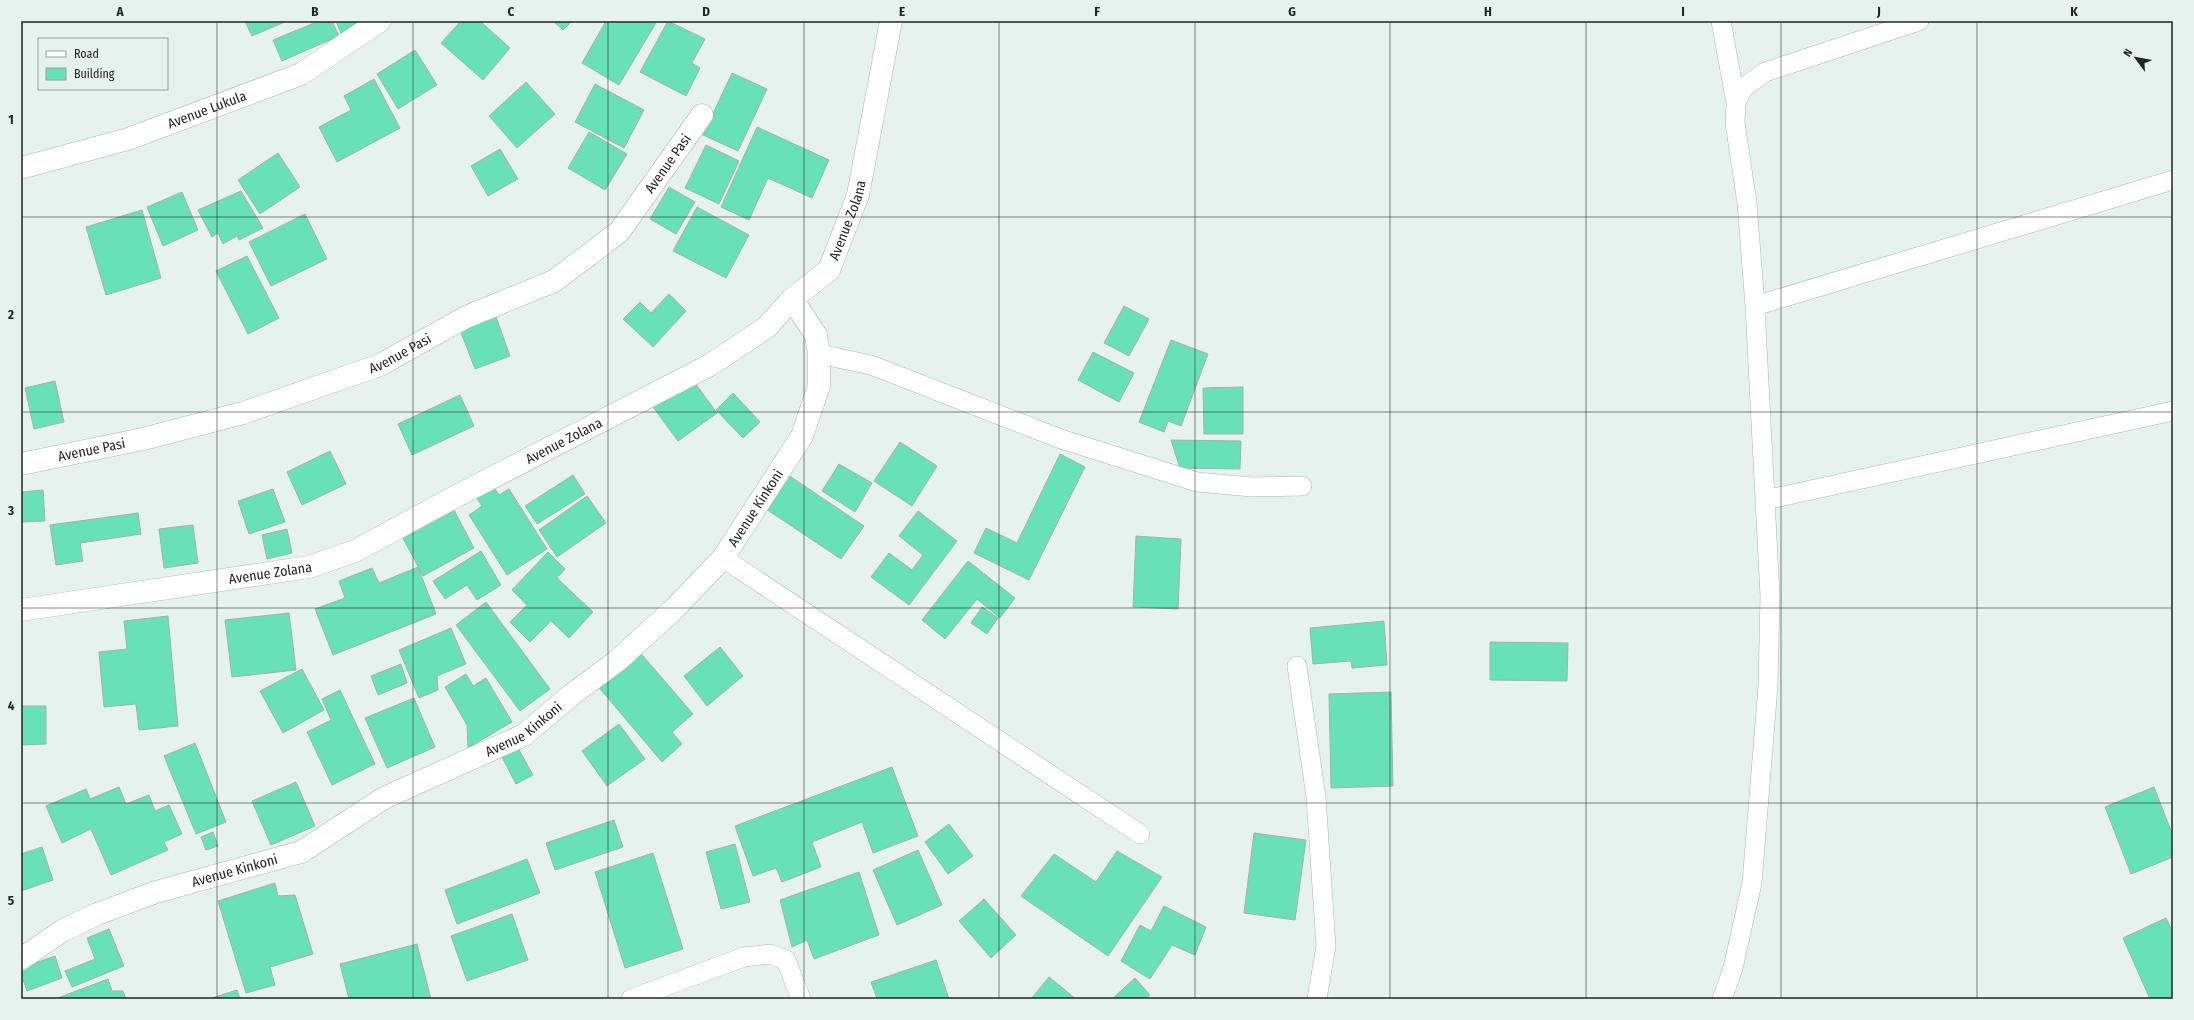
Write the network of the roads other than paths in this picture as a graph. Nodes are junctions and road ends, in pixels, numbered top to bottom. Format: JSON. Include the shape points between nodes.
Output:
{"nodes":[{"id":1,"x":380,"y":21,"type":"edge"},
{"id":2,"x":891,"y":21,"type":"edge"},
{"id":3,"x":1721,"y":21,"type":"edge"},
{"id":4,"x":1919,"y":21,"type":"edge"},
{"id":5,"x":1736,"y":103,"type":"junction"},
{"id":6,"x":702,"y":115,"type":"dead end"},
{"id":7,"x":21,"y":168,"type":"edge"},
{"id":8,"x":2173,"y":180,"type":"edge"},
{"id":9,"x":792,"y":299,"type":"junction"},
{"id":10,"x":1755,"y":306,"type":"junction"},
{"id":11,"x":819,"y":354,"type":"junction"},
{"id":12,"x":2173,"y":411,"type":"edge"},
{"id":13,"x":21,"y":464,"type":"edge"},
{"id":14,"x":1302,"y":486,"type":"dead end"},
{"id":15,"x":1765,"y":500,"type":"junction"},
{"id":16,"x":723,"y":558,"type":"junction"},
{"id":17,"x":21,"y":610,"type":"edge"},
{"id":18,"x":1297,"y":666,"type":"dead end"},
{"id":19,"x":1140,"y":834,"type":"dead end"},
{"id":20,"x":21,"y":959,"type":"edge"},
{"id":21,"x":631,"y":999,"type":"edge"},
{"id":22,"x":802,"y":999,"type":"edge"},
{"id":23,"x":1318,"y":999,"type":"edge"},
{"id":24,"x":1722,"y":999,"type":"edge"}],
"edges":[{"from":1,"to":7,"type":"street","name":"Avenue Lukula","via":[[301,74],[128,139]]},
{"from":2,"to":9,"type":"street","name":"Avenue Zolana","via":[[858,194],[829,270]]},
{"from":3,"to":5,"type":"lane"},
{"from":4,"to":5,"type":"lane","via":[[1764,72],[1744,88]]},
{"from":5,"to":10,"type":"lane","via":[[1735,123],[1747,203]]},
{"from":6,"to":13,"type":"street","name":"Avenue Pasi","via":[[620,232],[554,281],[466,317],[380,365],[250,411],[143,439]]},
{"from":8,"to":10,"type":"lane"},
{"from":9,"to":11,"type":"street","name":"Avenue Kinkoni","via":[[816,335]]},
{"from":9,"to":17,"type":"street","name":"Avenue Zolana","via":[[767,327],[710,365],[355,551],[309,567]]},
{"from":10,"to":15,"type":"lane"},
{"from":11,"to":14,"type":"lane","via":[[871,364],[1061,439],[1196,482],[1252,488]]},
{"from":11,"to":16,"type":"street","name":"Avenue Kinkoni","via":[[819,386],[802,436]]},
{"from":12,"to":15,"type":"lane"},
{"from":15,"to":24,"type":"lane","via":[[1770,596],[1768,686],[1752,875],[1733,968]]},
{"from":16,"to":19,"type":"lane"},
{"from":16,"to":20,"type":"street","name":"Avenue Kinkoni","via":[[673,610],[617,661],[524,735],[384,798],[301,852],[156,892],[96,914],[62,932]]},
{"from":18,"to":23,"type":"lane","via":[[1316,797],[1326,946]]},
{"from":21,"to":22,"type":"lane","via":[[744,957],[770,954],[786,960]]}]}
